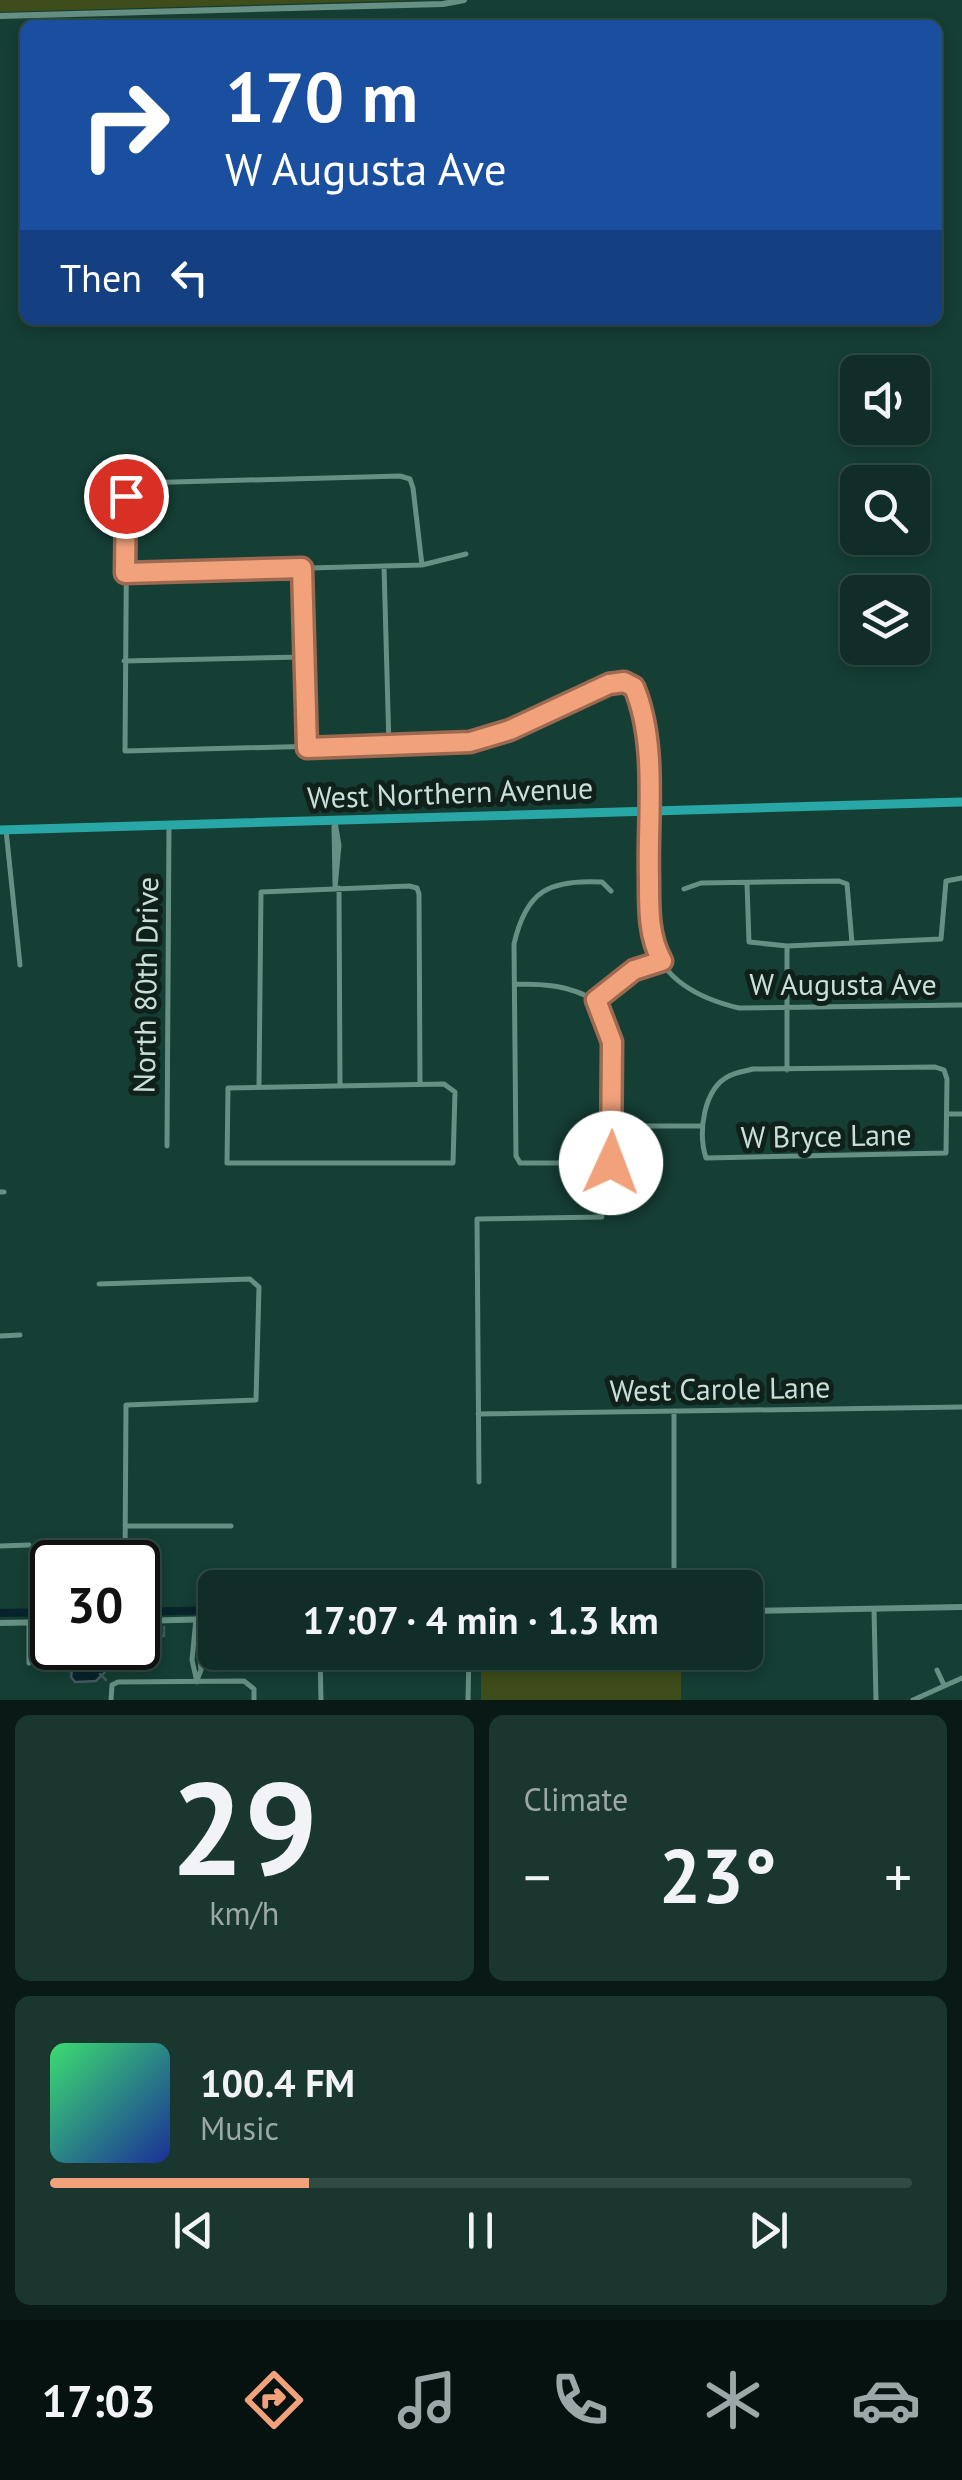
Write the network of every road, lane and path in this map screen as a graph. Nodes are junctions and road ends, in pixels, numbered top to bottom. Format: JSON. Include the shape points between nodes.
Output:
{"nodes":[{"id":1,"x":464,"y":0,"type":"edge"},
{"id":2,"x":0,"y":16,"type":"edge"},
{"id":3,"x":466,"y":554,"type":"dead end"},
{"id":4,"x":422,"y":565,"type":"junction"},
{"id":5,"x":384,"y":566,"type":"junction"},
{"id":6,"x":302,"y":568,"type":"junction"},
{"id":7,"x":125,"y":573,"type":"junction"},
{"id":8,"x":304,"y":656,"type":"junction"},
{"id":9,"x":124,"y":661,"type":"junction"},
{"id":10,"x":389,"y":747,"type":"junction"},
{"id":11,"x":307,"y":748,"type":"junction"},
{"id":12,"x":962,"y":802,"type":"edge"},
{"id":13,"x":647,"y":811,"type":"junction"},
{"id":14,"x":335,"y":821,"type":"junction"},
{"id":15,"x":169,"y":825,"type":"junction"},
{"id":16,"x":3,"y":830,"type":"edge"},
{"id":17,"x":962,"y":878,"type":"edge"},
{"id":18,"x":747,"y":883,"type":"junction"},
{"id":19,"x":337,"y":888,"type":"junction"},
{"id":20,"x":684,"y":889,"type":"dead end"},
{"id":21,"x":611,"y":892,"type":"dead end"},
{"id":22,"x":852,"y":943,"type":"junction"},
{"id":23,"x":787,"y":946,"type":"junction"},
{"id":24,"x":662,"y":961,"type":"junction"},
{"id":25,"x":20,"y":965,"type":"dead end"},
{"id":26,"x":516,"y":984,"type":"junction"},
{"id":27,"x":596,"y":1000,"type":"junction"},
{"id":28,"x":962,"y":1005,"type":"edge"},
{"id":29,"x":787,"y":1008,"type":"junction"},
{"id":30,"x":787,"y":1070,"type":"junction"},
{"id":31,"x":420,"y":1084,"type":"junction"},
{"id":32,"x":340,"y":1085,"type":"junction"},
{"id":33,"x":259,"y":1086,"type":"junction"},
{"id":34,"x":947,"y":1114,"type":"junction"},
{"id":35,"x":962,"y":1114,"type":"edge"},
{"id":36,"x":613,"y":1126,"type":"junction"},
{"id":37,"x":702,"y":1126,"type":"junction"},
{"id":38,"x":166,"y":1146,"type":"dead end"},
{"id":39,"x":602,"y":1217,"type":"dead end"},
{"id":40,"x":98,"y":1284,"type":"dead end"},
{"id":41,"x":0,"y":1336,"type":"edge"},
{"id":42,"x":20,"y":1336,"type":"dead end"},
{"id":43,"x":962,"y":1407,"type":"edge"},
{"id":44,"x":674,"y":1411,"type":"junction"},
{"id":45,"x":478,"y":1414,"type":"junction"},
{"id":46,"x":479,"y":1482,"type":"dead end"},
{"id":47,"x":125,"y":1526,"type":"junction"},
{"id":48,"x":231,"y":1526,"type":"dead end"},
{"id":49,"x":125,"y":1540,"type":"edge"},
{"id":50,"x":0,"y":1546,"type":"edge"},
{"id":51,"x":29,"y":1546,"type":"dead end"},
{"id":52,"x":674,"y":1570,"type":"edge"},
{"id":53,"x":962,"y":1607,"type":"edge"},
{"id":54,"x":874,"y":1609,"type":"junction"},
{"id":55,"x":763,"y":1611,"type":"edge"},
{"id":56,"x":160,"y":1620,"type":"edge"},
{"id":57,"x":196,"y":1620,"type":"junction"},
{"id":58,"x":29,"y":1622,"type":"joint"},
{"id":59,"x":0,"y":1623,"type":"edge"},
{"id":60,"x":198,"y":1635,"type":"edge"},
{"id":61,"x":192,"y":1650,"type":"junction"},
{"id":62,"x":198,"y":1650,"type":"edge"},
{"id":63,"x":29,"y":1663,"type":"dead end"},
{"id":64,"x":198,"y":1670,"type":"edge"},
{"id":65,"x":320,"y":1670,"type":"edge"},
{"id":66,"x":469,"y":1670,"type":"edge"},
{"id":67,"x":938,"y":1670,"type":"dead end"},
{"id":68,"x":962,"y":1678,"type":"edge"},
{"id":69,"x":197,"y":1682,"type":"junction"},
{"id":70,"x":944,"y":1685,"type":"junction"},
{"id":71,"x":111,"y":1700,"type":"edge"},
{"id":72,"x":254,"y":1700,"type":"edge"},
{"id":73,"x":321,"y":1700,"type":"edge"},
{"id":74,"x":468,"y":1700,"type":"edge"},
{"id":75,"x":876,"y":1700,"type":"edge"},
{"id":76,"x":913,"y":1700,"type":"edge"}],
"edges":[{"from":1,"to":2,"type":"street"},
{"from":3,"to":4,"type":"street"},
{"from":4,"to":5,"type":"street"},
{"from":4,"to":7,"type":"street","via":[[410,479],[400,476],[128,486]]},
{"from":5,"to":6,"type":"street"},
{"from":5,"to":10,"type":"street"},
{"from":6,"to":7,"type":"street"},
{"from":6,"to":8,"type":"street"},
{"from":7,"to":9,"type":"street"},
{"from":8,"to":9,"type":"street"},
{"from":8,"to":11,"type":"street"},
{"from":9,"to":11,"type":"street","via":[[125,751]]},
{"from":10,"to":11,"type":"street"},
{"from":10,"to":13,"type":"street","via":[[494,737],[624,682],[634,687],[644,717]]},
{"from":12,"to":13,"type":"main road","name":"West Northern Avenue"},
{"from":13,"to":14,"type":"main road","name":"West Northern Avenue"},
{"from":13,"to":24,"type":"street","via":[[650,914]]},
{"from":14,"to":15,"type":"main road","name":"West Northern Avenue"},
{"from":14,"to":19,"type":"street"},
{"from":15,"to":16,"type":"main road","name":"West Northern Avenue"},
{"from":15,"to":38,"type":"street","name":"North 80th Drive"},
{"from":16,"to":25,"type":"street"},
{"from":17,"to":22,"type":"street","via":[[946,881],[941,939]]},
{"from":18,"to":20,"type":"street"},
{"from":18,"to":22,"type":"street","via":[[847,884]]},
{"from":18,"to":23,"type":"street","via":[[749,942]]},
{"from":19,"to":31,"type":"street","via":[[416,888]]},
{"from":19,"to":32,"type":"street"},
{"from":19,"to":33,"type":"street","via":[[262,892]]},
{"from":21,"to":26,"type":"street","via":[[602,882],[578,881],[550,886],[530,901],[514,944]]},
{"from":22,"to":23,"type":"street"},
{"from":23,"to":29,"type":"street"},
{"from":24,"to":27,"type":"street","via":[[634,970]]},
{"from":24,"to":29,"type":"street","name":"W Augusta Ave","via":[[708,1000]]},
{"from":26,"to":27,"type":"street","via":[[575,988]]},
{"from":26,"to":36,"type":"street","via":[[520,1163],[611,1163]]},
{"from":27,"to":36,"type":"street","via":[[612,1042]]},
{"from":28,"to":29,"type":"street","name":"W Augusta Ave"},
{"from":29,"to":30,"type":"street"},
{"from":30,"to":34,"type":"street","via":[[944,1070]]},
{"from":30,"to":37,"type":"street","via":[[727,1076]]},
{"from":31,"to":32,"type":"street"},
{"from":31,"to":33,"type":"street","via":[[455,1092],[453,1163],[227,1163],[228,1088]]},
{"from":32,"to":33,"type":"street"},
{"from":34,"to":35,"type":"street","name":"W Bryce Lane"},
{"from":34,"to":37,"type":"street","name":"W Bryce Lane","via":[[946,1153],[937,1156],[706,1158]]},
{"from":36,"to":37,"type":"street","name":"W Bryce Lane"},
{"from":39,"to":45,"type":"street","via":[[478,1219]]},
{"from":40,"to":47,"type":"street","via":[[256,1281],[256,1400],[126,1405]]},
{"from":41,"to":42,"type":"street"},
{"from":43,"to":44,"type":"street","name":"West Carole Lane"},
{"from":44,"to":45,"type":"street","name":"West Carole Lane"},
{"from":44,"to":52,"type":"street"},
{"from":45,"to":46,"type":"street"},
{"from":47,"to":48,"type":"street"},
{"from":47,"to":49,"type":"street"},
{"from":50,"to":51,"type":"street"},
{"from":53,"to":54,"type":"street"},
{"from":54,"to":55,"type":"street"},
{"from":54,"to":75,"type":"street"},
{"from":56,"to":57,"type":"street"},
{"from":57,"to":60,"type":"street"},
{"from":57,"to":61,"type":"street"},
{"from":58,"to":59,"type":"street"},
{"from":58,"to":63,"type":"street"},
{"from":61,"to":62,"type":"street"},
{"from":61,"to":69,"type":"street"},
{"from":64,"to":69,"type":"street"},
{"from":65,"to":73,"type":"street"},
{"from":66,"to":74,"type":"street"},
{"from":67,"to":70,"type":"street"},
{"from":68,"to":70,"type":"street"},
{"from":69,"to":71,"type":"street","via":[[112,1685]]},
{"from":69,"to":72,"type":"street","via":[[251,1682]]},
{"from":70,"to":76,"type":"street"}]}
